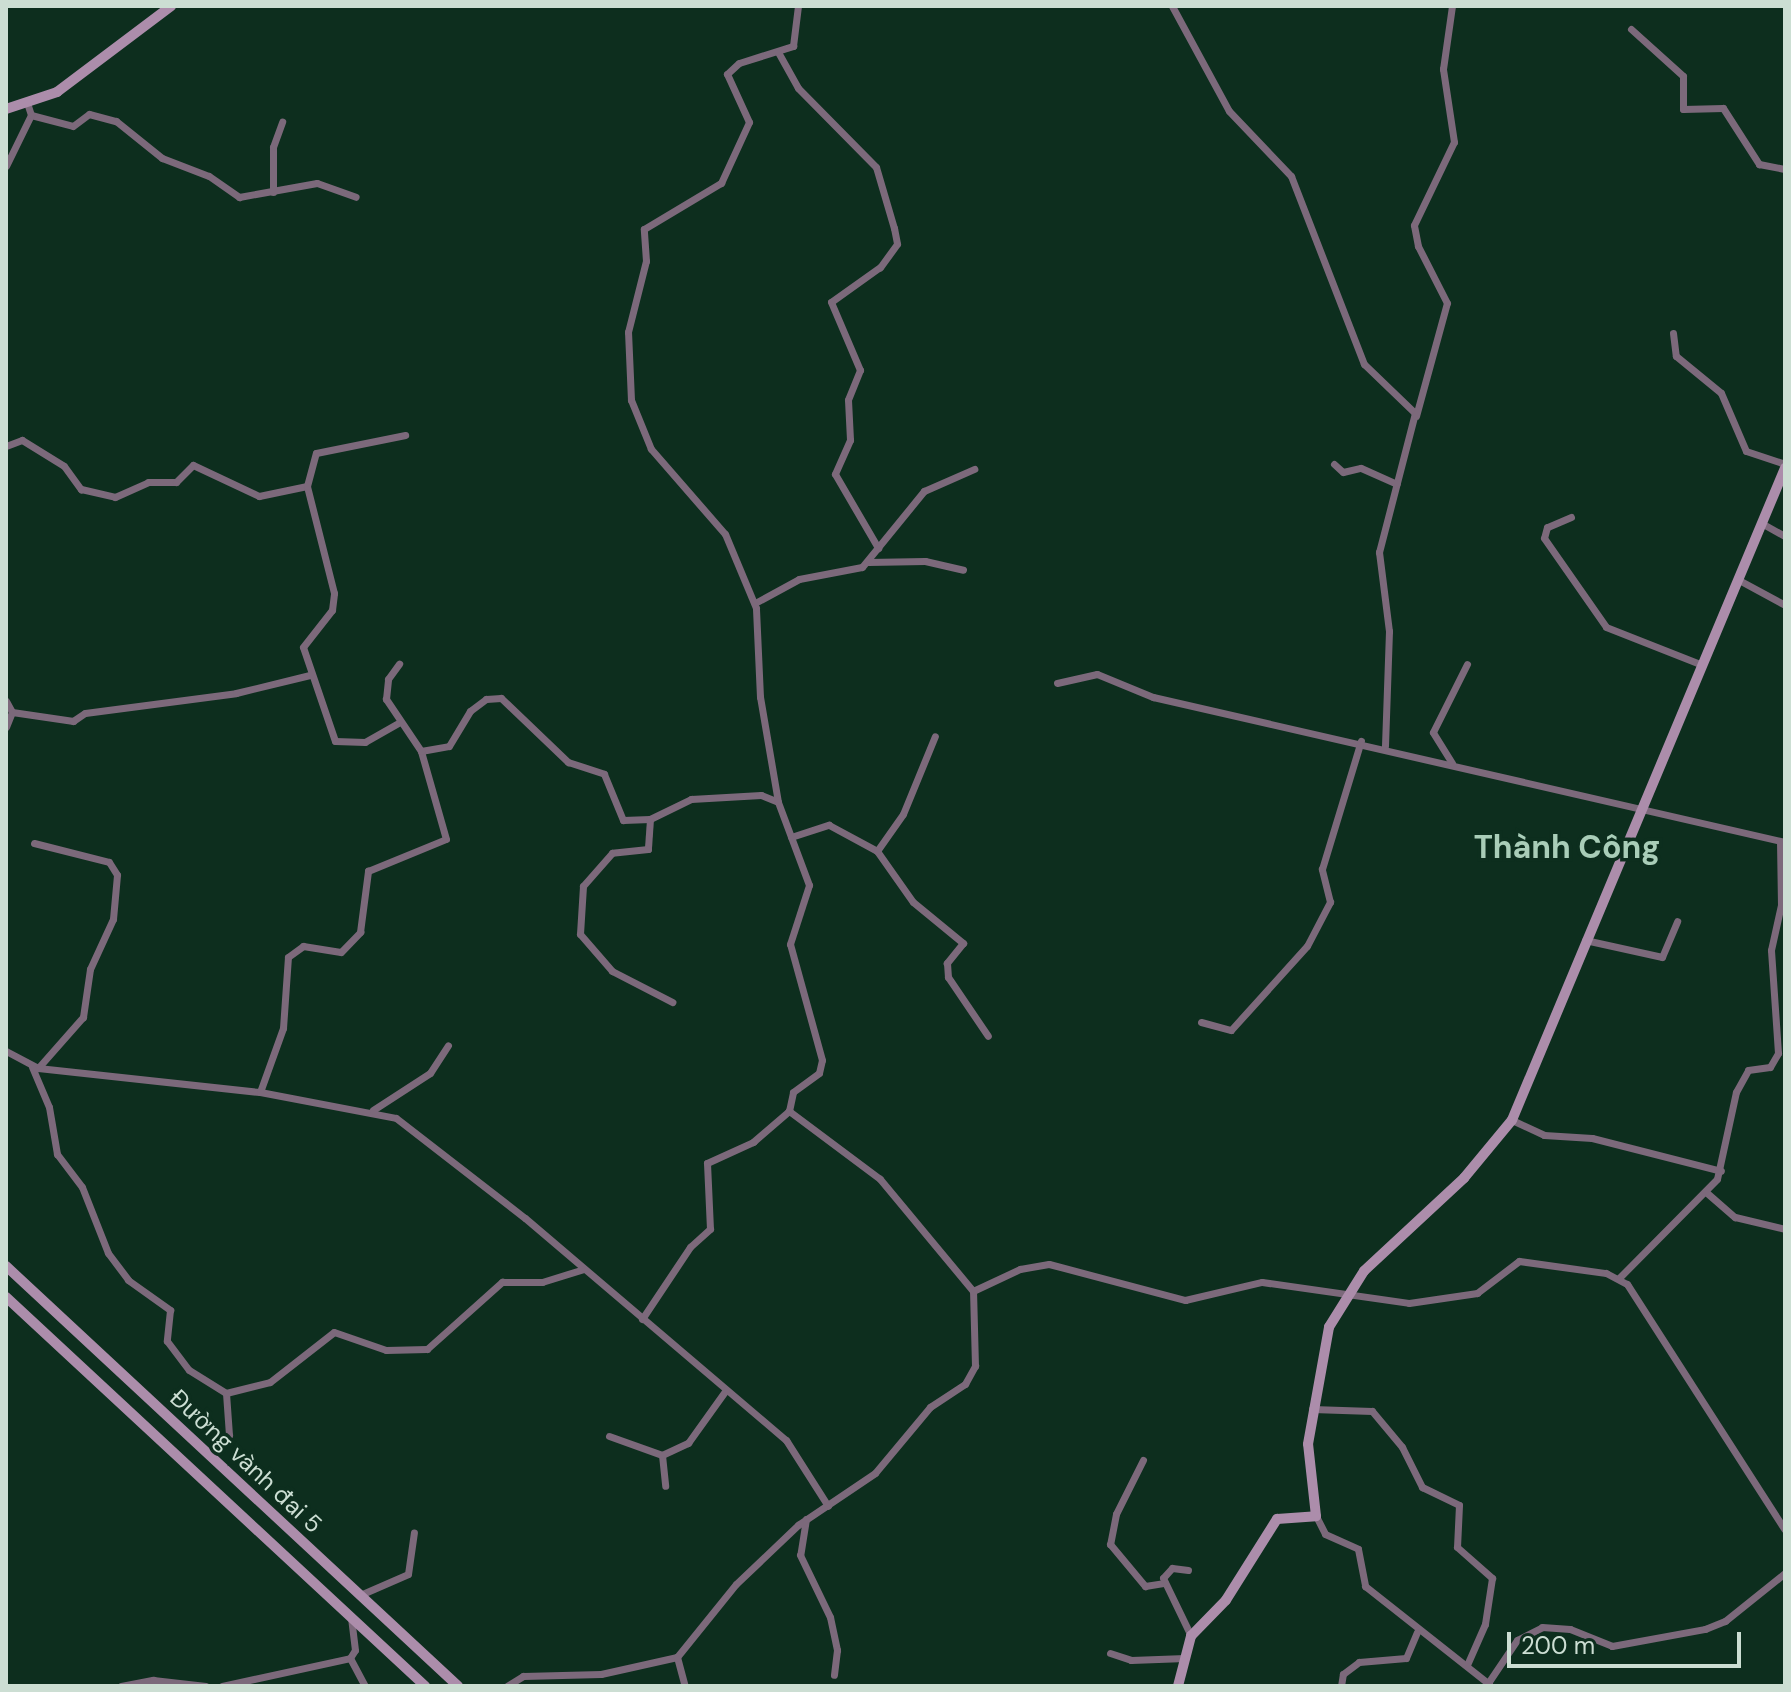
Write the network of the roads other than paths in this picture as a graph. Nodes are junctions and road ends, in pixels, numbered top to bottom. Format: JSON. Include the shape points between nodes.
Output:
{"nodes":[{"id":1,"x":171,"y":6,"type":"edge"},
{"id":2,"x":798,"y":6,"type":"edge"},
{"id":3,"x":1172,"y":6,"type":"edge"},
{"id":4,"x":1452,"y":6,"type":"edge"},
{"id":5,"x":1631,"y":29,"type":"dead end"},
{"id":6,"x":778,"y":52,"type":"junction"},
{"id":7,"x":27,"y":103,"type":"junction"},
{"id":8,"x":6,"y":109,"type":"edge"},
{"id":9,"x":31,"y":115,"type":"junction"},
{"id":10,"x":282,"y":122,"type":"dead end"},
{"id":11,"x":6,"y":166,"type":"edge"},
{"id":12,"x":1785,"y":169,"type":"edge"},
{"id":13,"x":273,"y":192,"type":"junction"},
{"id":14,"x":356,"y":197,"type":"dead end"},
{"id":15,"x":1673,"y":333,"type":"dead end"},
{"id":16,"x":1415,"y":418,"type":"junction"},
{"id":17,"x":405,"y":435,"type":"dead end"},
{"id":18,"x":6,"y":446,"type":"edge"},
{"id":19,"x":1334,"y":464,"type":"dead end"},
{"id":20,"x":1785,"y":466,"type":"edge"},
{"id":21,"x":974,"y":469,"type":"dead end"},
{"id":22,"x":1397,"y":484,"type":"junction"},
{"id":23,"x":307,"y":486,"type":"junction"},
{"id":24,"x":1571,"y":517,"type":"dead end"},
{"id":25,"x":1763,"y":524,"type":"junction"},
{"id":26,"x":1785,"y":536,"type":"edge"},
{"id":27,"x":878,"y":548,"type":"junction"},
{"id":28,"x":868,"y":562,"type":"junction"},
{"id":29,"x":963,"y":570,"type":"dead end"},
{"id":30,"x":1737,"y":579,"type":"junction"},
{"id":31,"x":755,"y":603,"type":"junction"},
{"id":32,"x":1785,"y":605,"type":"edge"},
{"id":33,"x":399,"y":664,"type":"dead end"},
{"id":34,"x":1467,"y":664,"type":"dead end"},
{"id":35,"x":1700,"y":664,"type":"junction"},
{"id":36,"x":310,"y":675,"type":"junction"},
{"id":37,"x":1057,"y":683,"type":"dead end"},
{"id":38,"x":6,"y":701,"type":"edge"},
{"id":39,"x":12,"y":712,"type":"junction"},
{"id":40,"x":400,"y":722,"type":"junction"},
{"id":41,"x":6,"y":727,"type":"edge"},
{"id":42,"x":935,"y":736,"type":"dead end"},
{"id":43,"x":1361,"y":741,"type":"junction"},
{"id":44,"x":1385,"y":746,"type":"junction"},
{"id":45,"x":421,"y":751,"type":"junction"},
{"id":46,"x":1453,"y":765,"type":"junction"},
{"id":47,"x":778,"y":802,"type":"junction"},
{"id":48,"x":1638,"y":809,"type":"junction"},
{"id":49,"x":650,"y":819,"type":"junction"},
{"id":50,"x":791,"y":837,"type":"junction"},
{"id":51,"x":1783,"y":842,"type":"edge"},
{"id":52,"x":34,"y":843,"type":"dead end"},
{"id":53,"x":877,"y":851,"type":"junction"},
{"id":54,"x":1677,"y":921,"type":"dead end"},
{"id":55,"x":1583,"y":939,"type":"junction"},
{"id":56,"x":672,"y":1002,"type":"dead end"},
{"id":57,"x":1201,"y":1022,"type":"dead end"},
{"id":58,"x":988,"y":1036,"type":"dead end"},
{"id":59,"x":448,"y":1045,"type":"dead end"},
{"id":60,"x":6,"y":1051,"type":"edge"},
{"id":61,"x":35,"y":1067,"type":"junction"},
{"id":62,"x":260,"y":1092,"type":"junction"},
{"id":63,"x":373,"y":1110,"type":"junction"},
{"id":64,"x":789,"y":1111,"type":"junction"},
{"id":65,"x":1512,"y":1120,"type":"junction"},
{"id":66,"x":1721,"y":1171,"type":"junction"},
{"id":67,"x":1707,"y":1193,"type":"junction"},
{"id":68,"x":1785,"y":1229,"type":"edge"},
{"id":69,"x":6,"y":1266,"type":"edge"},
{"id":70,"x":584,"y":1269,"type":"junction"},
{"id":71,"x":1619,"y":1278,"type":"junction"},
{"id":72,"x":973,"y":1291,"type":"junction"},
{"id":73,"x":1351,"y":1293,"type":"junction"},
{"id":74,"x":6,"y":1297,"type":"edge"},
{"id":75,"x":642,"y":1319,"type":"junction"},
{"id":76,"x":726,"y":1390,"type":"junction"},
{"id":77,"x":226,"y":1393,"type":"junction"},
{"id":78,"x":1312,"y":1409,"type":"junction"},
{"id":79,"x":609,"y":1436,"type":"dead end"},
{"id":80,"x":662,"y":1455,"type":"junction"},
{"id":81,"x":211,"y":1457,"type":"junction"},
{"id":82,"x":1143,"y":1460,"type":"dead end"},
{"id":83,"x":665,"y":1486,"type":"dead end"},
{"id":84,"x":828,"y":1506,"type":"junction"},
{"id":85,"x":1316,"y":1516,"type":"junction"},
{"id":86,"x":806,"y":1519,"type":"junction"},
{"id":87,"x":1785,"y":1530,"type":"edge"},
{"id":88,"x":414,"y":1532,"type":"dead end"},
{"id":89,"x":1188,"y":1570,"type":"dead end"},
{"id":90,"x":1785,"y":1573,"type":"edge"},
{"id":91,"x":1165,"y":1583,"type":"junction"},
{"id":92,"x":360,"y":1595,"type":"junction"},
{"id":93,"x":350,"y":1617,"type":"junction"},
{"id":94,"x":1417,"y":1632,"type":"junction"},
{"id":95,"x":1191,"y":1636,"type":"junction"},
{"id":96,"x":1110,"y":1653,"type":"dead end"},
{"id":97,"x":677,"y":1657,"type":"junction"},
{"id":98,"x":350,"y":1658,"type":"junction"},
{"id":99,"x":1185,"y":1658,"type":"junction"},
{"id":100,"x":1467,"y":1665,"type":"junction"},
{"id":101,"x":834,"y":1675,"type":"dead end"},
{"id":102,"x":1489,"y":1684,"type":"edge"},
{"id":103,"x":121,"y":1686,"type":"edge"},
{"id":104,"x":206,"y":1686,"type":"edge"},
{"id":105,"x":222,"y":1686,"type":"edge"},
{"id":106,"x":365,"y":1686,"type":"edge"},
{"id":107,"x":425,"y":1686,"type":"edge"},
{"id":108,"x":458,"y":1686,"type":"edge"},
{"id":109,"x":507,"y":1686,"type":"edge"},
{"id":110,"x":685,"y":1686,"type":"edge"},
{"id":111,"x":1178,"y":1686,"type":"edge"},
{"id":112,"x":1341,"y":1686,"type":"edge"}],
"edges":[{"from":1,"to":7,"type":"street","via":[[57,92]]},
{"from":2,"to":6,"type":"street","via":[[796,41]]},
{"from":3,"to":16,"type":"street","via":[[1229,111],[1291,176],[1364,364],[1409,404]]},
{"from":4,"to":16,"type":"street","via":[[1443,69],[1454,142],[1414,225],[1418,246],[1447,303]]},
{"from":5,"to":12,"type":"street","via":[[1683,76],[1683,109],[1723,108],[1759,164]]},
{"from":6,"to":27,"type":"street","via":[[798,88],[876,167],[894,228],[897,244],[880,267],[831,302],[860,370],[848,400],[850,440],[835,474]]},
{"from":6,"to":31,"type":"street","via":[[739,63],[727,74],[749,122],[721,183],[644,229],[646,261],[628,332],[631,400],[642,432],[725,534]]},
{"from":7,"to":8,"type":"street"},
{"from":7,"to":9,"type":"street"},
{"from":9,"to":11,"type":"street"},
{"from":9,"to":13,"type":"street","via":[[73,126],[94,114],[123,125],[162,158],[209,176],[233,194]]},
{"from":10,"to":13,"type":"street","via":[[273,147]]},
{"from":13,"to":14,"type":"street","via":[[317,183]]},
{"from":15,"to":20,"type":"street","via":[[1676,356],[1721,393],[1746,451]]},
{"from":16,"to":22,"type":"street"},
{"from":17,"to":23,"type":"street","via":[[323,447]]},
{"from":18,"to":23,"type":"street","via":[[22,440],[64,466],[81,489],[115,497],[148,482],[176,482],[193,465],[259,496]]},
{"from":19,"to":22,"type":"street","via":[[1343,472],[1361,468]]},
{"from":20,"to":25,"type":"street"},
{"from":21,"to":27,"type":"street","via":[[924,491]]},
{"from":22,"to":44,"type":"street","via":[[1379,562],[1389,631]]},
{"from":23,"to":36,"type":"street","via":[[334,593],[332,610],[303,647]]},
{"from":24,"to":35,"type":"street","via":[[1547,527],[1544,538],[1601,622]]},
{"from":25,"to":26,"type":"street"},
{"from":25,"to":30,"type":"street"},
{"from":27,"to":28,"type":"street"},
{"from":28,"to":29,"type":"street","via":[[925,561]]},
{"from":28,"to":31,"type":"street","via":[[855,571],[799,579]]},
{"from":30,"to":32,"type":"street"},
{"from":30,"to":35,"type":"street"},
{"from":31,"to":47,"type":"street","via":[[761,709]]},
{"from":33,"to":40,"type":"street","via":[[386,691]]},
{"from":34,"to":46,"type":"street","via":[[1433,732]]},
{"from":35,"to":48,"type":"street"},
{"from":36,"to":39,"type":"street","via":[[236,693],[85,713],[73,721]]},
{"from":36,"to":40,"type":"street","via":[[335,741],[365,742]]},
{"from":37,"to":43,"type":"street","via":[[1088,672],[1153,697]]},
{"from":38,"to":39,"type":"street"},
{"from":39,"to":41,"type":"street"},
{"from":40,"to":45,"type":"street"},
{"from":42,"to":53,"type":"street","via":[[903,814]]},
{"from":43,"to":44,"type":"street"},
{"from":43,"to":57,"type":"street","via":[[1322,869],[1330,902],[1307,946],[1231,1030]]},
{"from":44,"to":46,"type":"street"},
{"from":45,"to":49,"type":"street","via":[[449,746],[470,711],[486,699],[501,698],[568,762],[604,774],[619,818]]},
{"from":45,"to":62,"type":"street","via":[[446,839],[434,849],[384,860],[368,871],[360,932],[341,952],[303,946],[288,957],[283,1028]]},
{"from":46,"to":48,"type":"street"},
{"from":47,"to":49,"type":"street","via":[[761,795],[691,799]]},
{"from":47,"to":50,"type":"street"},
{"from":48,"to":51,"type":"street"},
{"from":48,"to":55,"type":"street"},
{"from":49,"to":56,"type":"street","via":[[648,849],[612,853],[583,886],[580,934],[604,965]]},
{"from":50,"to":53,"type":"street","via":[[829,825]]},
{"from":50,"to":64,"type":"street","via":[[809,895],[790,944],[822,1060],[819,1073],[793,1092]]},
{"from":51,"to":66,"type":"street","via":[[1781,905],[1771,950],[1778,1053],[1770,1067],[1748,1070],[1736,1092]]},
{"from":52,"to":61,"type":"street","via":[[109,862],[117,875],[113,919],[90,969],[83,1017]]},
{"from":53,"to":58,"type":"street","via":[[913,902],[963,943],[947,963],[948,977]]},
{"from":54,"to":55,"type":"street","via":[[1662,957]]},
{"from":55,"to":65,"type":"street"},
{"from":59,"to":63,"type":"street","via":[[430,1073]]},
{"from":60,"to":61,"type":"street"},
{"from":61,"to":62,"type":"street"},
{"from":61,"to":77,"type":"street","via":[[57,1154],[82,1187],[108,1253],[128,1280],[170,1310],[167,1341],[189,1370]]},
{"from":62,"to":63,"type":"street"},
{"from":63,"to":70,"type":"street","via":[[405,1124]]},
{"from":64,"to":72,"type":"street","via":[[880,1179]]},
{"from":64,"to":75,"type":"street","via":[[753,1142],[707,1163],[710,1229],[684,1256]]},
{"from":65,"to":66,"type":"street","via":[[1551,1136],[1592,1138]]},
{"from":65,"to":73,"type":"street","via":[[1464,1178],[1364,1271]]},
{"from":66,"to":67,"type":"street"},
{"from":67,"to":68,"type":"street","via":[[1735,1217]]},
{"from":67,"to":71,"type":"street"},
{"from":69,"to":81,"type":"street","name":"Đường vành đai 5"},
{"from":70,"to":75,"type":"street"},
{"from":70,"to":77,"type":"street","via":[[542,1282],[502,1282],[427,1349],[386,1350],[334,1332],[270,1382]]},
{"from":71,"to":73,"type":"street","via":[[1530,1260],[1509,1264],[1468,1296],[1409,1303]]},
{"from":71,"to":87,"type":"street"},
{"from":72,"to":73,"type":"street","via":[[1020,1269],[1049,1264],[1185,1300],[1262,1282]]},
{"from":72,"to":84,"type":"street","via":[[972,1376],[930,1407],[875,1473]]},
{"from":73,"to":78,"type":"street","via":[[1326,1333]]},
{"from":74,"to":93,"type":"street","name":"Đường vành đai 5"},
{"from":75,"to":76,"type":"street"},
{"from":76,"to":80,"type":"street","via":[[692,1439]]},
{"from":76,"to":84,"type":"street","via":[[794,1448]]},
{"from":77,"to":81,"type":"street","via":[[229,1435]]},
{"from":78,"to":85,"type":"street","via":[[1308,1451]]},
{"from":78,"to":100,"type":"street","via":[[1372,1411],[1402,1447],[1422,1487],[1459,1505],[1457,1547],[1492,1578],[1485,1624]]},
{"from":79,"to":80,"type":"street"},
{"from":80,"to":83,"type":"street"},
{"from":81,"to":92,"type":"street","name":"Đường vành đai 5"},
{"from":82,"to":91,"type":"street","via":[[1116,1514],[1110,1544],[1145,1586]]},
{"from":84,"to":86,"type":"street"},
{"from":85,"to":94,"type":"street","via":[[1325,1534],[1358,1549],[1365,1586]]},
{"from":85,"to":95,"type":"street","via":[[1277,1519],[1230,1595]]},
{"from":86,"to":97,"type":"street","via":[[729,1591]]},
{"from":86,"to":101,"type":"street","via":[[800,1555],[830,1617]]},
{"from":88,"to":92,"type":"street","via":[[408,1574]]},
{"from":89,"to":91,"type":"street","via":[[1172,1568]]},
{"from":90,"to":102,"type":"street","via":[[1725,1621],[1705,1629],[1612,1646],[1570,1629],[1542,1627],[1517,1640]]},
{"from":91,"to":95,"type":"street"},
{"from":92,"to":108,"type":"street","name":"Đường vành đai 5"},
{"from":93,"to":98,"type":"street","via":[[355,1650]]},
{"from":93,"to":107,"type":"street","name":"Đường vành đai 5"},
{"from":94,"to":100,"type":"street"},
{"from":94,"to":112,"type":"street","via":[[1406,1658],[1359,1662],[1343,1674]]},
{"from":95,"to":99,"type":"street"},
{"from":96,"to":99,"type":"street","via":[[1131,1660]]},
{"from":97,"to":109,"type":"street","via":[[592,1676],[523,1676]]},
{"from":97,"to":110,"type":"street"},
{"from":98,"to":105,"type":"street","via":[[267,1671]]},
{"from":98,"to":106,"type":"street"},
{"from":99,"to":111,"type":"street"},
{"from":100,"to":102,"type":"street"},
{"from":103,"to":104,"type":"street","via":[[153,1680]]}]}
